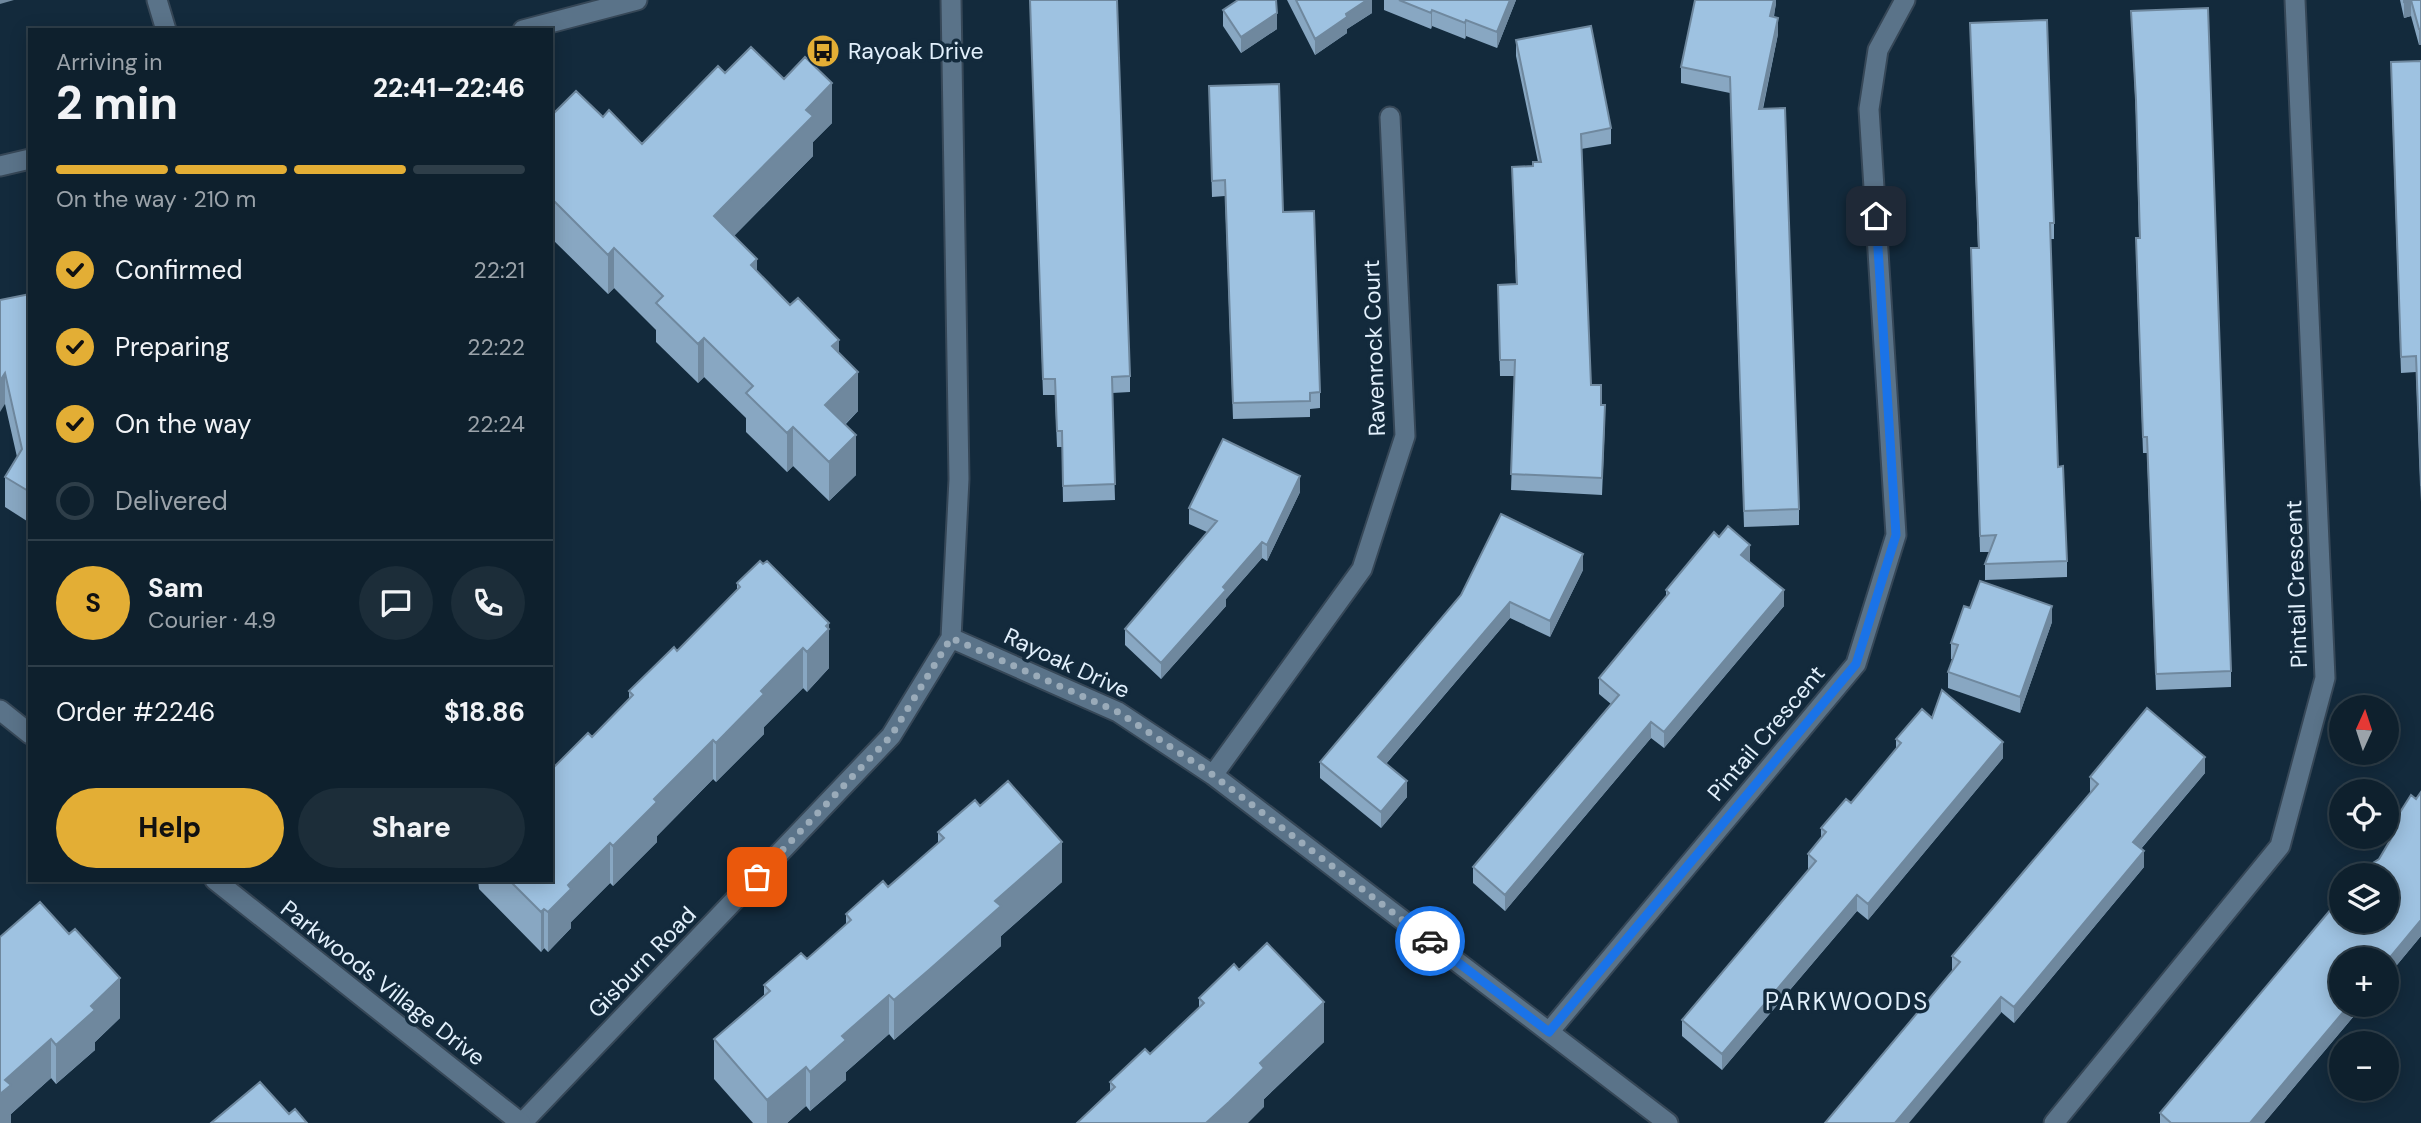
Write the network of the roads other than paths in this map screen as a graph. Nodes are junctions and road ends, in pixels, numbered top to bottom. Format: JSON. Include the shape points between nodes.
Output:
{"nodes":[{"id":1,"x":157,"y":0,"type":"edge"},
{"id":2,"x":637,"y":0,"type":"edge"},
{"id":3,"x":951,"y":0,"type":"edge"},
{"id":4,"x":1905,"y":0,"type":"edge"},
{"id":5,"x":2294,"y":0,"type":"edge"},
{"id":6,"x":165,"y":28,"type":"edge"},
{"id":7,"x":531,"y":28,"type":"edge"},
{"id":8,"x":1390,"y":117,"type":"dead end"},
{"id":9,"x":28,"y":159,"type":"edge"},
{"id":10,"x":0,"y":166,"type":"edge"},
{"id":11,"x":951,"y":638,"type":"junction"},
{"id":12,"x":0,"y":710,"type":"edge"},
{"id":13,"x":28,"y":732,"type":"edge"},
{"id":14,"x":1213,"y":775,"type":"junction"},
{"id":15,"x":218,"y":882,"type":"edge"},
{"id":16,"x":1549,"y":1032,"type":"junction"},
{"id":17,"x":521,"y":1123,"type":"edge"},
{"id":18,"x":1668,"y":1123,"type":"edge"},
{"id":19,"x":2054,"y":1123,"type":"edge"}],
"edges":[{"from":1,"to":6,"type":"street"},
{"from":2,"to":7,"type":"street"},
{"from":3,"to":11,"type":"street","via":[[959,479]]},
{"from":4,"to":16,"type":"street","name":"Pintail Crescent","via":[[1878,50],[1869,109],[1896,535],[1856,664]]},
{"from":5,"to":19,"type":"street","name":"Pintail Crescent","via":[[2325,678],[2280,845]]},
{"from":8,"to":14,"type":"street","name":"Ravenrock Court","via":[[1405,436],[1362,569]]},
{"from":9,"to":10,"type":"street"},
{"from":11,"to":14,"type":"street","name":"Rayoak Drive","via":[[1118,712]]},
{"from":11,"to":17,"type":"street","name":"Gisburn Road","via":[[891,736]]},
{"from":12,"to":13,"type":"street"},
{"from":14,"to":16,"type":"street","name":"Rayoak Drive"},
{"from":15,"to":17,"type":"street","name":"Parkwoods Village Drive"},
{"from":16,"to":18,"type":"street","name":"Rayoak Drive"}]}
